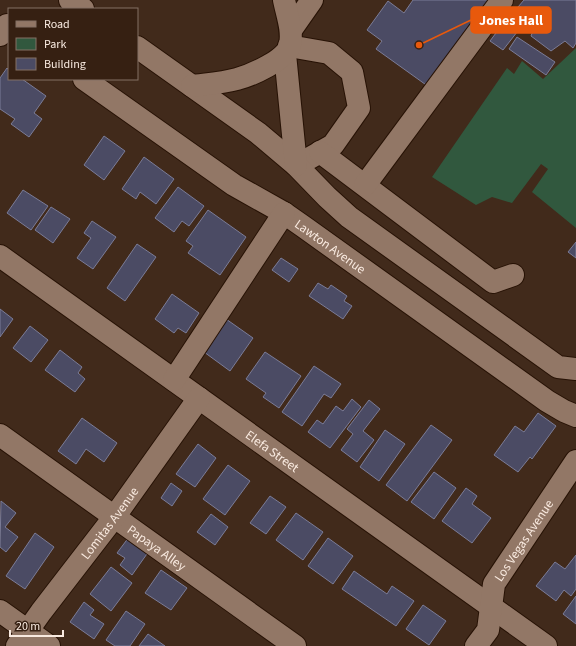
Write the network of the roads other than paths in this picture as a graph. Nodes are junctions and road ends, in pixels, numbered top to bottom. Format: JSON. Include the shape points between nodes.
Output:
{"nodes":[{"id":1,"x":70,"y":0,"type":"edge"},
{"id":2,"x":284,"y":0,"type":"edge"},
{"id":3,"x":312,"y":0,"type":"edge"},
{"id":4,"x":502,"y":0,"type":"edge"},
{"id":5,"x":82,"y":8,"type":"edge"},
{"id":6,"x":289,"y":44,"type":"junction"},
{"id":7,"x":138,"y":49,"type":"edge"},
{"id":8,"x":85,"y":80,"type":"edge"},
{"id":9,"x":192,"y":86,"type":"junction"},
{"id":10,"x":320,"y":152,"type":"junction"},
{"id":11,"x":296,"y":165,"type":"junction"},
{"id":12,"x":365,"y":185,"type":"junction"},
{"id":13,"x":284,"y":213,"type":"junction"},
{"id":14,"x":0,"y":256,"type":"edge"},
{"id":15,"x":513,"y":275,"type":"dead end"},
{"id":16,"x":576,"y":369,"type":"edge"},
{"id":17,"x":174,"y":380,"type":"junction"},
{"id":18,"x":199,"y":398,"type":"junction"},
{"id":19,"x":576,"y":416,"type":"edge"},
{"id":20,"x":0,"y":435,"type":"edge"},
{"id":21,"x":576,"y":461,"type":"edge"},
{"id":22,"x":115,"y":516,"type":"junction"},
{"id":23,"x":491,"y":607,"type":"junction"},
{"id":24,"x":0,"y":611,"type":"edge"},
{"id":25,"x":22,"y":639,"type":"edge"},
{"id":26,"x":49,"y":646,"type":"edge"},
{"id":27,"x":295,"y":646,"type":"edge"},
{"id":28,"x":476,"y":646,"type":"edge"},
{"id":29,"x":546,"y":646,"type":"edge"}],
"edges":[{"from":1,"to":5,"type":"street"},
{"from":2,"to":6,"type":"street"},
{"from":3,"to":6,"type":"street"},
{"from":4,"to":12,"type":"street"},
{"from":6,"to":9,"type":"street","via":[[267,67],[237,79]]},
{"from":6,"to":10,"type":"street","via":[[329,53],[352,72],[359,108],[333,145]]},
{"from":6,"to":11,"type":"street"},
{"from":7,"to":9,"type":"street"},
{"from":8,"to":13,"type":"street","name":"Lawton Avenue","via":[[234,185]]},
{"from":9,"to":11,"type":"street","via":[[258,133]]},
{"from":10,"to":11,"type":"street"},
{"from":10,"to":12,"type":"street"},
{"from":11,"to":16,"type":"street","via":[[349,217],[558,367]]},
{"from":12,"to":15,"type":"street","via":[[494,282]]},
{"from":13,"to":17,"type":"street"},
{"from":13,"to":19,"type":"street","name":"Lawton Avenue","via":[[547,401]]},
{"from":14,"to":17,"type":"street","name":"Elefa Street"},
{"from":17,"to":18,"type":"street","name":"Elefa Street"},
{"from":18,"to":22,"type":"street","name":"Lomitas Avenue"},
{"from":18,"to":23,"type":"street","name":"Elefa Street"},
{"from":20,"to":22,"type":"street","name":"Papaya Alley"},
{"from":21,"to":23,"type":"street","name":"Los Vegas Avenue","via":[[494,584]]},
{"from":22,"to":25,"type":"street","name":"Lomitas Avenue"},
{"from":22,"to":27,"type":"street","name":"Papaya Alley"},
{"from":23,"to":28,"type":"street","name":"Los Vegas Avenue","via":[[488,630]]},
{"from":23,"to":29,"type":"street","name":"Elefa Street"},
{"from":24,"to":25,"type":"street"},
{"from":25,"to":26,"type":"street"}]}
